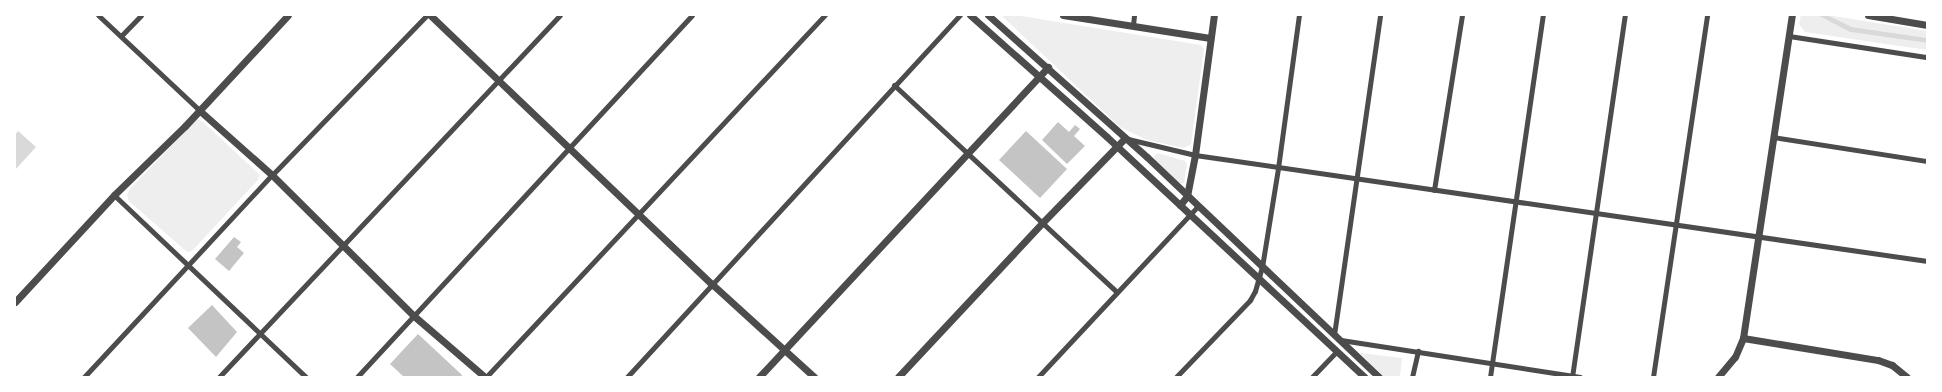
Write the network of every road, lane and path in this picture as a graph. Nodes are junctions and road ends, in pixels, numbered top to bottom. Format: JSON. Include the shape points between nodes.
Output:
{"nodes":[{"id":1,"x":98,"y":15,"type":"edge"},
{"id":2,"x":141,"y":15,"type":"edge"},
{"id":3,"x":288,"y":15,"type":"edge"},
{"id":4,"x":428,"y":15,"type":"edge"},
{"id":5,"x":560,"y":15,"type":"edge"},
{"id":6,"x":692,"y":15,"type":"edge"},
{"id":7,"x":825,"y":15,"type":"edge"},
{"id":8,"x":960,"y":15,"type":"edge"},
{"id":9,"x":970,"y":15,"type":"edge"},
{"id":10,"x":988,"y":15,"type":"edge"},
{"id":11,"x":1063,"y":15,"type":"edge"},
{"id":12,"x":1134,"y":15,"type":"edge"},
{"id":13,"x":1214,"y":15,"type":"edge"},
{"id":14,"x":1299,"y":15,"type":"edge"},
{"id":15,"x":1380,"y":15,"type":"edge"},
{"id":16,"x":1462,"y":15,"type":"edge"},
{"id":17,"x":1543,"y":15,"type":"edge"},
{"id":18,"x":1625,"y":15,"type":"edge"},
{"id":19,"x":1707,"y":15,"type":"edge"},
{"id":20,"x":1792,"y":15,"type":"edge"},
{"id":21,"x":1870,"y":15,"type":"edge"},
{"id":22,"x":1133,"y":24,"type":"junction"},
{"id":23,"x":1927,"y":25,"type":"edge"},
{"id":24,"x":121,"y":36,"type":"junction"},
{"id":25,"x":1789,"y":36,"type":"junction"},
{"id":26,"x":1210,"y":38,"type":"junction"},
{"id":27,"x":1927,"y":58,"type":"edge"},
{"id":28,"x":1048,"y":67,"type":"junction"},
{"id":29,"x":1040,"y":76,"type":"junction"},
{"id":30,"x":499,"y":81,"type":"junction"},
{"id":31,"x":894,"y":85,"type":"junction"},
{"id":32,"x":200,"y":110,"type":"junction"},
{"id":33,"x":1773,"y":137,"type":"junction"},
{"id":34,"x":1125,"y":138,"type":"junction"},
{"id":35,"x":1116,"y":146,"type":"junction"},
{"id":36,"x":569,"y":148,"type":"junction"},
{"id":37,"x":967,"y":153,"type":"junction"},
{"id":38,"x":1195,"y":155,"type":"junction"},
{"id":39,"x":1927,"y":161,"type":"edge"},
{"id":40,"x":1278,"y":168,"type":"junction"},
{"id":41,"x":272,"y":175,"type":"junction"},
{"id":42,"x":1356,"y":179,"type":"junction"},
{"id":43,"x":1434,"y":190,"type":"junction"},
{"id":44,"x":114,"y":195,"type":"junction"},
{"id":45,"x":1187,"y":196,"type":"junction"},
{"id":46,"x":1514,"y":202,"type":"junction"},
{"id":47,"x":1180,"y":206,"type":"junction"},
{"id":48,"x":1198,"y":206,"type":"junction"},
{"id":49,"x":1597,"y":212,"type":"junction"},
{"id":50,"x":640,"y":214,"type":"junction"},
{"id":51,"x":1191,"y":215,"type":"junction"},
{"id":52,"x":1042,"y":222,"type":"junction"},
{"id":53,"x":1676,"y":225,"type":"junction"},
{"id":54,"x":1759,"y":238,"type":"junction"},
{"id":55,"x":342,"y":246,"type":"junction"},
{"id":56,"x":1927,"y":261,"type":"edge"},
{"id":57,"x":189,"y":265,"type":"junction"},
{"id":58,"x":1262,"y":267,"type":"junction"},
{"id":59,"x":1259,"y":280,"type":"junction"},
{"id":60,"x":713,"y":285,"type":"junction"},
{"id":61,"x":1117,"y":292,"type":"junction"},
{"id":62,"x":15,"y":302,"type":"edge"},
{"id":63,"x":414,"y":316,"type":"junction"},
{"id":64,"x":260,"y":334,"type":"junction"},
{"id":65,"x":1334,"y":335,"type":"junction"},
{"id":66,"x":1744,"y":338,"type":"junction"},
{"id":67,"x":1340,"y":340,"type":"junction"},
{"id":68,"x":785,"y":350,"type":"junction"},
{"id":69,"x":1337,"y":351,"type":"junction"},
{"id":70,"x":1418,"y":352,"type":"junction"},
{"id":71,"x":1492,"y":363,"type":"junction"},
{"id":72,"x":1572,"y":376,"type":"edge"},
{"id":73,"x":84,"y":377,"type":"edge"},
{"id":74,"x":219,"y":377,"type":"edge"},
{"id":75,"x":306,"y":377,"type":"edge"},
{"id":76,"x":357,"y":377,"type":"edge"},
{"id":77,"x":486,"y":377,"type":"edge"},
{"id":78,"x":627,"y":377,"type":"edge"},
{"id":79,"x":759,"y":377,"type":"edge"},
{"id":80,"x":814,"y":377,"type":"edge"},
{"id":81,"x":898,"y":377,"type":"edge"},
{"id":82,"x":1038,"y":377,"type":"edge"},
{"id":83,"x":1176,"y":377,"type":"edge"},
{"id":84,"x":1312,"y":377,"type":"edge"},
{"id":85,"x":1364,"y":377,"type":"edge"},
{"id":86,"x":1379,"y":377,"type":"edge"},
{"id":87,"x":1412,"y":377,"type":"edge"},
{"id":88,"x":1490,"y":377,"type":"edge"},
{"id":89,"x":1580,"y":377,"type":"edge"},
{"id":90,"x":1653,"y":377,"type":"edge"},
{"id":91,"x":1718,"y":377,"type":"edge"},
{"id":92,"x":1908,"y":377,"type":"edge"}],
"edges":[{"from":1,"to":24,"type":"street"},
{"from":2,"to":24,"type":"street"},
{"from":3,"to":32,"type":"street"},
{"from":4,"to":30,"type":"street"},
{"from":4,"to":41,"type":"street"},
{"from":5,"to":30,"type":"street"},
{"from":6,"to":36,"type":"street"},
{"from":7,"to":50,"type":"street"},
{"from":8,"to":31,"type":"street"},
{"from":9,"to":29,"type":"street"},
{"from":10,"to":28,"type":"street"},
{"from":11,"to":22,"type":"street"},
{"from":12,"to":22,"type":"street"},
{"from":13,"to":26,"type":"street"},
{"from":14,"to":40,"type":"street"},
{"from":15,"to":42,"type":"street"},
{"from":16,"to":43,"type":"street"},
{"from":17,"to":46,"type":"street"},
{"from":18,"to":49,"type":"street"},
{"from":19,"to":53,"type":"street"},
{"from":20,"to":25,"type":"street"},
{"from":21,"to":23,"type":"street"},
{"from":22,"to":26,"type":"street"},
{"from":24,"to":32,"type":"street"},
{"from":25,"to":27,"type":"street"},
{"from":25,"to":33,"type":"street"},
{"from":26,"to":38,"type":"street"},
{"from":28,"to":29,"type":"street"},
{"from":28,"to":34,"type":"street"},
{"from":29,"to":35,"type":"street"},
{"from":29,"to":37,"type":"street"},
{"from":30,"to":36,"type":"street"},
{"from":30,"to":55,"type":"street"},
{"from":31,"to":37,"type":"street"},
{"from":31,"to":60,"type":"street"},
{"from":32,"to":41,"type":"street"},
{"from":32,"to":44,"type":"street"},
{"from":33,"to":39,"type":"street"},
{"from":33,"to":54,"type":"street"},
{"from":34,"to":35,"type":"street"},
{"from":34,"to":38,"type":"street"},
{"from":34,"to":45,"type":"street"},
{"from":35,"to":47,"type":"street"},
{"from":35,"to":52,"type":"street"},
{"from":36,"to":50,"type":"street"},
{"from":36,"to":63,"type":"street"},
{"from":37,"to":52,"type":"street"},
{"from":37,"to":68,"type":"street"},
{"from":38,"to":40,"type":"street"},
{"from":38,"to":45,"type":"street"},
{"from":40,"to":42,"type":"street"},
{"from":40,"to":58,"type":"street"},
{"from":41,"to":55,"type":"street"},
{"from":41,"to":57,"type":"street"},
{"from":42,"to":43,"type":"street"},
{"from":42,"to":65,"type":"street"},
{"from":43,"to":46,"type":"street"},
{"from":44,"to":57,"type":"street"},
{"from":44,"to":62,"type":"street"},
{"from":45,"to":47,"type":"street"},
{"from":45,"to":48,"type":"street"},
{"from":46,"to":49,"type":"street"},
{"from":46,"to":71,"type":"street"},
{"from":47,"to":51,"type":"street"},
{"from":48,"to":51,"type":"street"},
{"from":48,"to":58,"type":"street"},
{"from":49,"to":53,"type":"street"},
{"from":49,"to":72,"type":"street"},
{"from":50,"to":60,"type":"street"},
{"from":50,"to":77,"type":"street"},
{"from":51,"to":59,"type":"street"},
{"from":51,"to":61,"type":"street"},
{"from":52,"to":61,"type":"street"},
{"from":52,"to":81,"type":"street"},
{"from":53,"to":54,"type":"street"},
{"from":53,"to":90,"type":"street"},
{"from":54,"to":56,"type":"street"},
{"from":54,"to":66,"type":"street"},
{"from":55,"to":63,"type":"street"},
{"from":55,"to":64,"type":"street"},
{"from":57,"to":64,"type":"street"},
{"from":57,"to":73,"type":"street"},
{"from":58,"to":59,"type":"street"},
{"from":58,"to":65,"type":"street"},
{"from":59,"to":69,"type":"street"},
{"from":59,"to":83,"type":"street","via":[[1250,300]]},
{"from":60,"to":68,"type":"street"},
{"from":60,"to":78,"type":"street"},
{"from":61,"to":82,"type":"street"},
{"from":63,"to":76,"type":"street"},
{"from":63,"to":77,"type":"street"},
{"from":64,"to":74,"type":"street"},
{"from":64,"to":75,"type":"street"},
{"from":65,"to":67,"type":"street"},
{"from":66,"to":91,"type":"street","via":[[1735,358]]},
{"from":66,"to":92,"type":"street","via":[[1878,360],[1892,365]]},
{"from":67,"to":70,"type":"street"},
{"from":67,"to":86,"type":"street"},
{"from":68,"to":79,"type":"street"},
{"from":68,"to":80,"type":"street"},
{"from":69,"to":84,"type":"street"},
{"from":69,"to":85,"type":"street"},
{"from":70,"to":71,"type":"street"},
{"from":70,"to":87,"type":"street"},
{"from":71,"to":72,"type":"street"},
{"from":71,"to":88,"type":"street"},
{"from":72,"to":89,"type":"street"}]}
